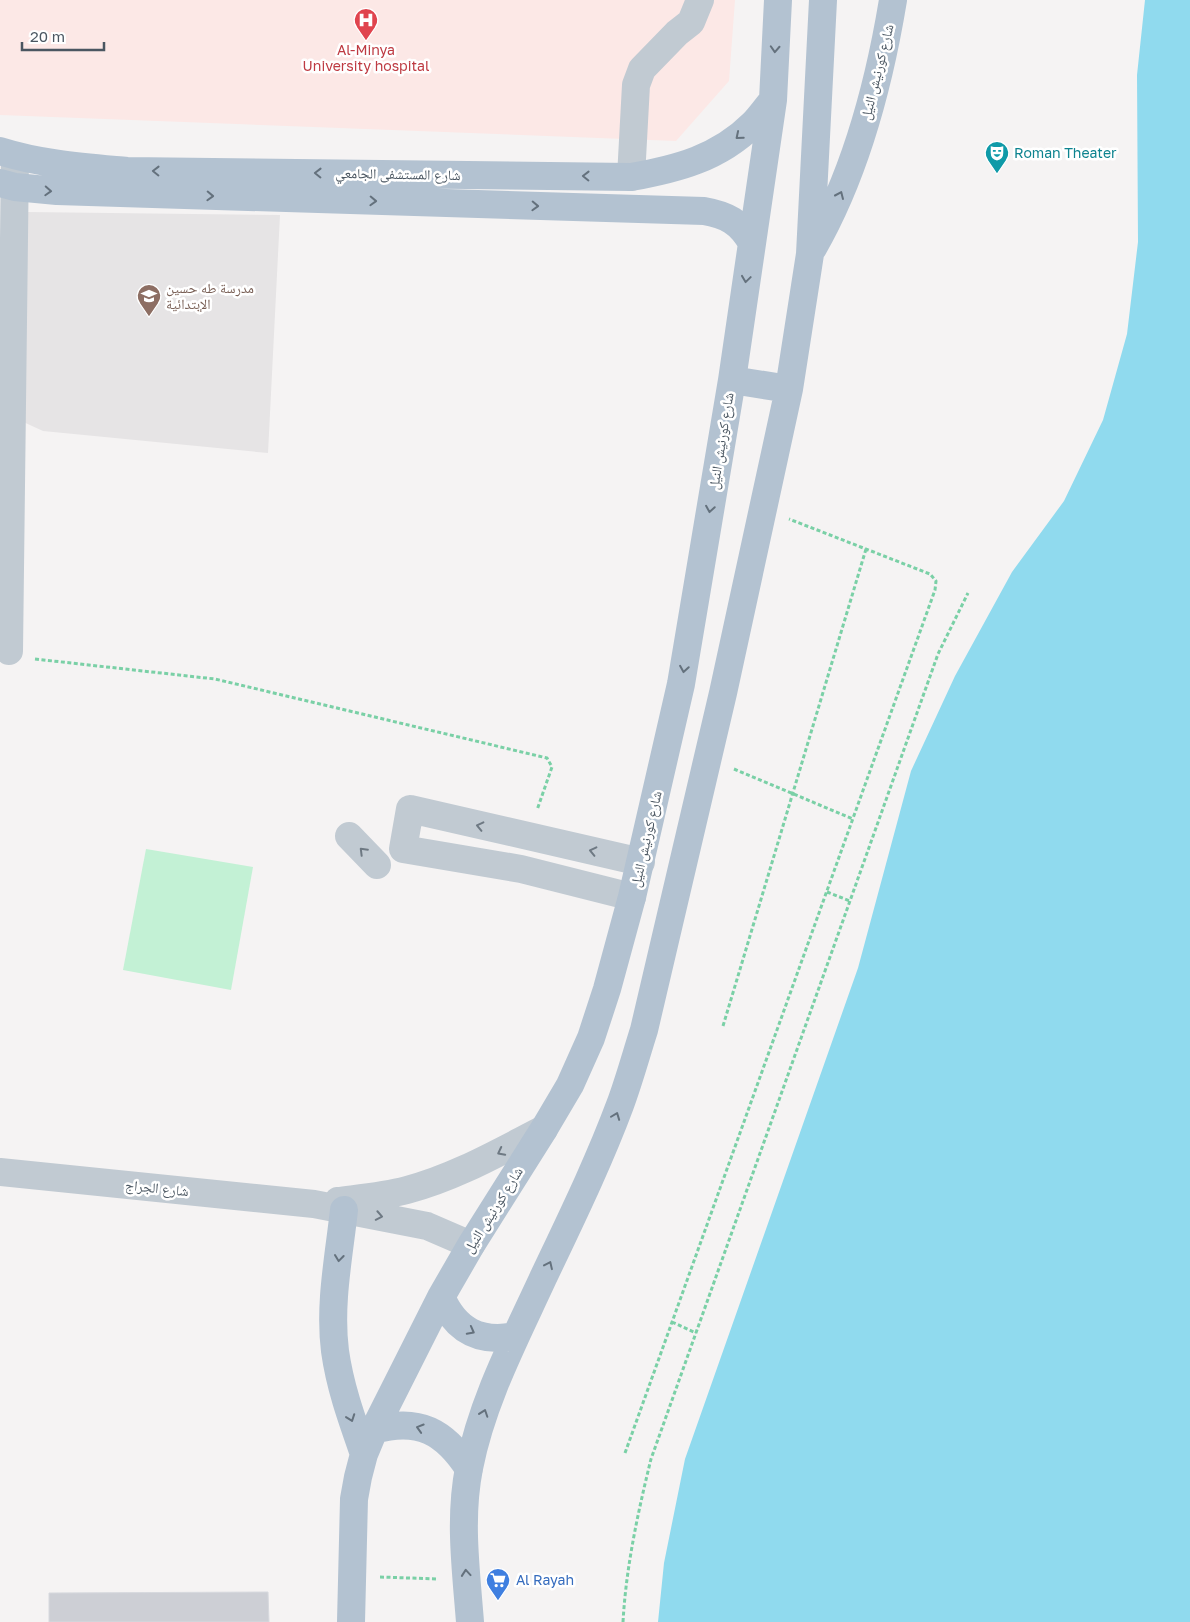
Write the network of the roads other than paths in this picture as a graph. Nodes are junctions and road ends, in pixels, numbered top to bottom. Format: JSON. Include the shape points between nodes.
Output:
{"nodes":[{"id":1,"x":700,"y":0,"type":"edge"},
{"id":2,"x":778,"y":0,"type":"edge"},
{"id":3,"x":823,"y":0,"type":"edge"},
{"id":4,"x":893,"y":0,"type":"edge"},
{"id":5,"x":773,"y":100,"type":"junction"},
{"id":6,"x":7,"y":154,"type":"edge"},
{"id":7,"x":631,"y":177,"type":"junction"},
{"id":8,"x":7,"y":185,"type":"edge"},
{"id":9,"x":752,"y":243,"type":"junction"},
{"id":10,"x":810,"y":254,"type":"junction"},
{"id":11,"x":732,"y":380,"type":"junction"},
{"id":12,"x":790,"y":389,"type":"junction"},
{"id":13,"x":9,"y":651,"type":"road end"},
{"id":14,"x":349,"y":836,"type":"dead end"},
{"id":15,"x":528,"y":837,"type":"junction"},
{"id":16,"x":641,"y":862,"type":"junction"},
{"id":17,"x":377,"y":865,"type":"dead end"},
{"id":18,"x":520,"y":869,"type":"junction"},
{"id":19,"x":632,"y":897,"type":"junction"},
{"id":20,"x":544,"y":1129,"type":"junction"},
{"id":21,"x":0,"y":1172,"type":"edge"},
{"id":22,"x":314,"y":1204,"type":"junction"},
{"id":23,"x":344,"y":1210,"type":"junction"},
{"id":24,"x":471,"y":1245,"type":"junction"},
{"id":25,"x":441,"y":1297,"type":"junction"},
{"id":26,"x":516,"y":1336,"type":"junction"},
{"id":27,"x":369,"y":1442,"type":"junction"},
{"id":28,"x":469,"y":1469,"type":"junction"},
{"id":29,"x":351,"y":1622,"type":"edge"},
{"id":30,"x":470,"y":1622,"type":"edge"}],
"edges":[{"from":1,"to":7,"type":"street","via":[[691,22],[642,69],[636,85]]},
{"from":2,"to":5,"type":"main road","name":"شارع كورنيش النيل","one_way":true},
{"from":3,"to":10,"type":"main road","name":"شارع كورنيش النيل"},
{"from":10,"to":4,"type":"main road","name":"شارع كورنيش النيل","one_way":true,"via":[[842,193],[879,72]]},
{"from":5,"to":7,"type":"main road","name":"شارع المستشفى الجامعي","one_way":true,"via":[[754,124],[732,142],[701,159],[667,171]]},
{"from":5,"to":9,"type":"main road","name":"شارع كورنيش النيل"},
{"from":7,"to":6,"type":"main road","name":"شارع المستشفى الجامعي","one_way":true,"via":[[127,171],[70,166]]},
{"from":6,"to":8,"type":"street"},
{"from":8,"to":9,"type":"main road","name":"شارع المستشفى الجامعي","one_way":true,"via":[[57,191],[704,212],[719,214],[733,221],[745,230]]},
{"from":8,"to":13,"type":"street"},
{"from":9,"to":11,"type":"main road","name":"شارع كورنيش النيل","one_way":true},
{"from":10,"to":12,"type":"main road","name":"شارع كورنيش النيل"},
{"from":11,"to":12,"type":"main road"},
{"from":11,"to":16,"type":"main road","name":"شارع كورنيش النيل","one_way":true,"via":[[681,684]]},
{"from":26,"to":12,"type":"main road","name":"شارع كورنيش النيل","one_way":true,"via":[[591,1176],[620,1104],[644,1030]]},
{"from":17,"to":14,"type":"street","one_way":true},
{"from":16,"to":15,"type":"street","one_way":true},
{"from":15,"to":18,"type":"street"},
{"from":15,"to":18,"type":"street","one_way":true,"via":[[410,809],[403,849]]},
{"from":16,"to":19,"type":"main road","name":"شارع كورنيش النيل"},
{"from":18,"to":19,"type":"street"},
{"from":19,"to":20,"type":"main road","name":"شارع كورنيش النيل","via":[[591,1038],[570,1085]]},
{"from":20,"to":22,"type":"street","name":"شارع الجراج","one_way":true,"via":[[471,1167],[429,1183],[385,1195]]},
{"from":20,"to":24,"type":"main road","name":"شارع كورنيش النيل"},
{"from":21,"to":22,"type":"street","name":"شارع الجراج"},
{"from":22,"to":23,"type":"street","name":"شارع الجراج"},
{"from":23,"to":24,"type":"street","name":"شارع الجراج","one_way":true,"via":[[427,1226]]},
{"from":23,"to":27,"type":"main road","one_way":true,"via":[[334,1292],[335,1350],[347,1407]]},
{"from":24,"to":25,"type":"main road","name":"شارع كورنيش النيل"},
{"from":25,"to":26,"type":"main road","one_way":true,"via":[[447,1311],[470,1332],[485,1338]]},
{"from":25,"to":27,"type":"main road","name":"شارع كورنيش النيل"},
{"from":28,"to":26,"type":"main road","name":"شارع كورنيش النيل","one_way":true,"via":[[486,1408]]},
{"from":28,"to":27,"type":"main road","one_way":true,"via":[[445,1440],[410,1425],[392,1425]]},
{"from":27,"to":29,"type":"main road","name":"شارع كورنيش النيل","via":[[354,1499]]},
{"from":30,"to":28,"type":"main road","name":"شارع كورنيش النيل","one_way":true,"via":[[463,1533]]}]}
